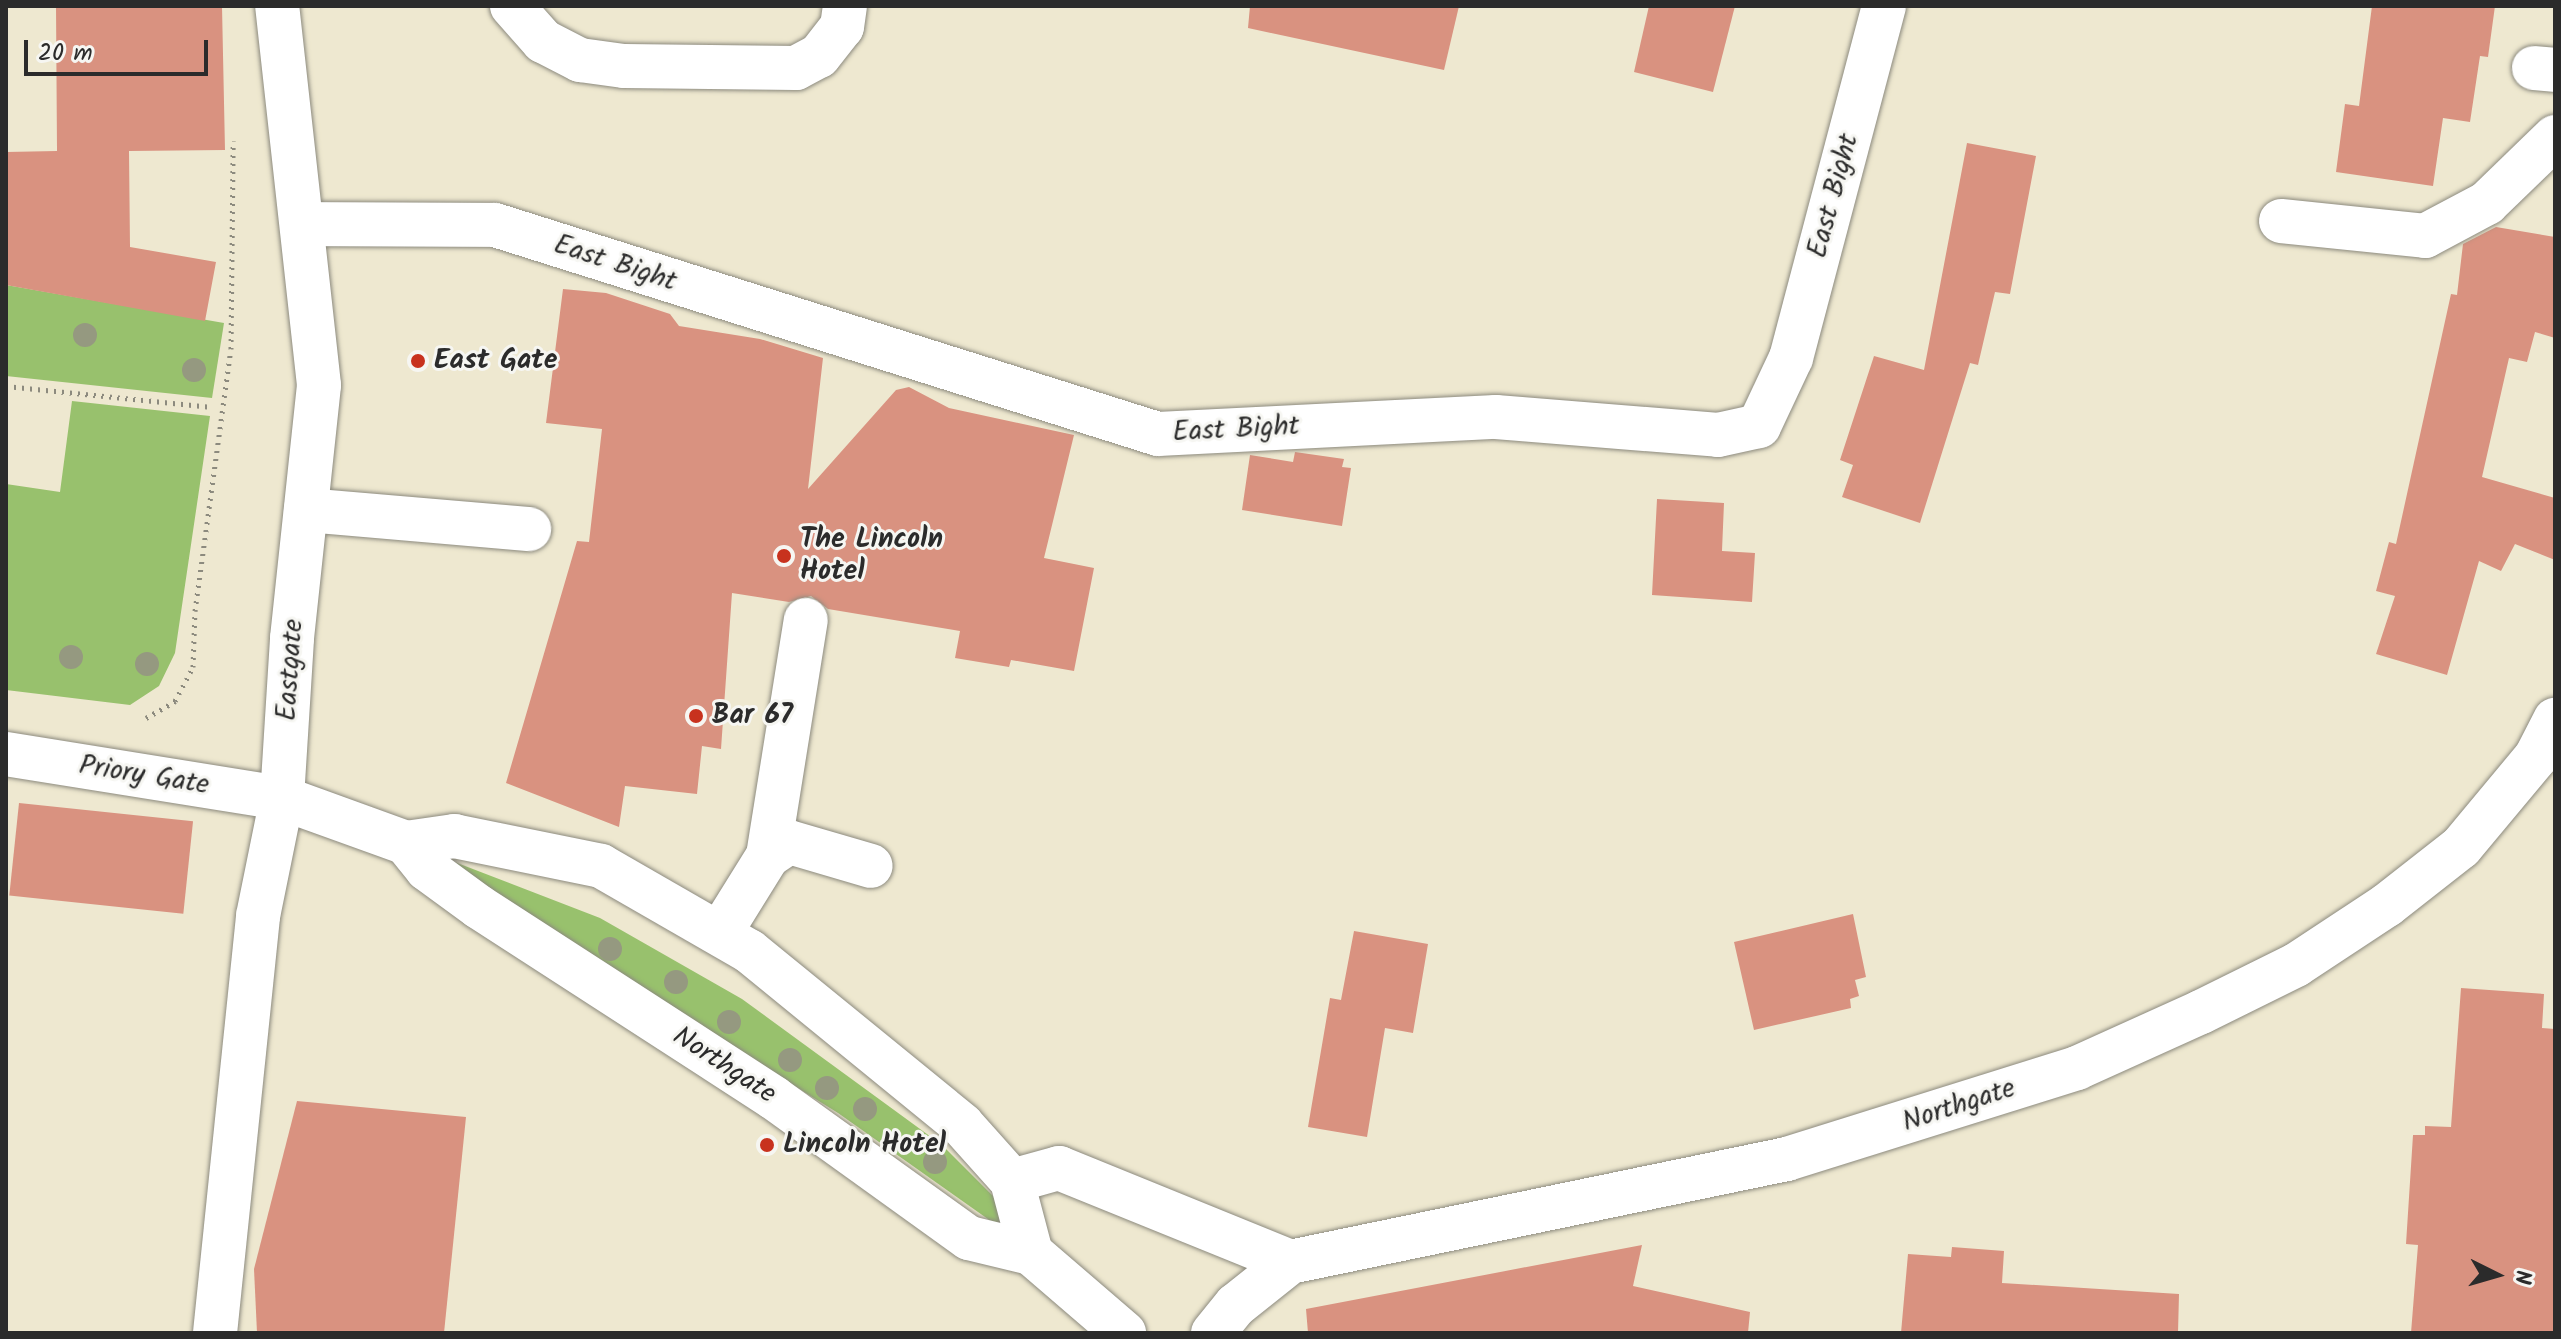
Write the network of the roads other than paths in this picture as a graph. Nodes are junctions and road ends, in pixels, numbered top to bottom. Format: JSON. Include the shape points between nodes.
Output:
{"nodes":[{"id":1,"x":277,"y":6,"type":"edge"},
{"id":2,"x":512,"y":6,"type":"edge"},
{"id":3,"x":845,"y":6,"type":"edge"},
{"id":4,"x":1884,"y":6,"type":"edge"},
{"id":5,"x":2555,"y":137,"type":"edge"},
{"id":6,"x":2281,"y":221,"type":"dead end"},
{"id":7,"x":305,"y":224,"type":"junction"},
{"id":8,"x":306,"y":510,"type":"junction"},
{"id":9,"x":529,"y":529,"type":"dead end"},
{"id":10,"x":806,"y":620,"type":"dead end"},
{"id":11,"x":2549,"y":749,"type":"edge"},
{"id":12,"x":6,"y":754,"type":"edge"},
{"id":13,"x":282,"y":798,"type":"junction"},
{"id":14,"x":406,"y":843,"type":"junction"},
{"id":15,"x":768,"y":856,"type":"junction"},
{"id":16,"x":871,"y":866,"type":"dead end"},
{"id":17,"x":720,"y":933,"type":"junction"},
{"id":18,"x":1012,"y":1181,"type":"junction"},
{"id":19,"x":1031,"y":1253,"type":"junction"},
{"id":20,"x":1290,"y":1262,"type":"junction"},
{"id":21,"x":215,"y":1333,"type":"edge"},
{"id":22,"x":1124,"y":1333,"type":"edge"},
{"id":23,"x":1213,"y":1333,"type":"edge"}],
"edges":[{"from":1,"to":7,"type":"street","name":"Eastgate"},
{"from":2,"to":3,"type":"street","via":[[543,41],[580,60],[624,66],[796,68],[819,56],[842,27]]},
{"from":4,"to":7,"type":"street","name":"East Bight","via":[[1791,358],[1759,426],[1718,435],[1496,417],[1158,434],[495,225]]},
{"from":5,"to":6,"type":"street","via":[[2487,203],[2425,236]]},
{"from":7,"to":8,"type":"street","name":"Eastgate","via":[[319,385]]},
{"from":8,"to":9,"type":"street"},
{"from":8,"to":13,"type":"street","name":"Eastgate"},
{"from":10,"to":15,"type":"street"},
{"from":11,"to":20,"type":"street","name":"Northgate","via":[[2461,847],[2387,905],[2296,965],[2077,1068],[1787,1159]]},
{"from":12,"to":13,"type":"street","name":"Priory Gate"},
{"from":13,"to":14,"type":"street","name":"Northgate"},
{"from":13,"to":21,"type":"street","name":"Eastgate","via":[[258,916]]},
{"from":14,"to":17,"type":"street","name":"Northgate","via":[[454,836],[601,866]]},
{"from":14,"to":19,"type":"street","name":"Northgate","via":[[427,869],[479,907],[774,1098],[969,1238]]},
{"from":15,"to":16,"type":"street","via":[[789,842]]},
{"from":15,"to":17,"type":"street"},
{"from":17,"to":18,"type":"street","name":"Northgate","via":[[962,1125]]},
{"from":18,"to":19,"type":"street","name":"Northgate"},
{"from":18,"to":20,"type":"street","via":[[1059,1168]]},
{"from":19,"to":22,"type":"street"},
{"from":20,"to":23,"type":"street","name":"Northgate","via":[[1236,1305]]}]}
